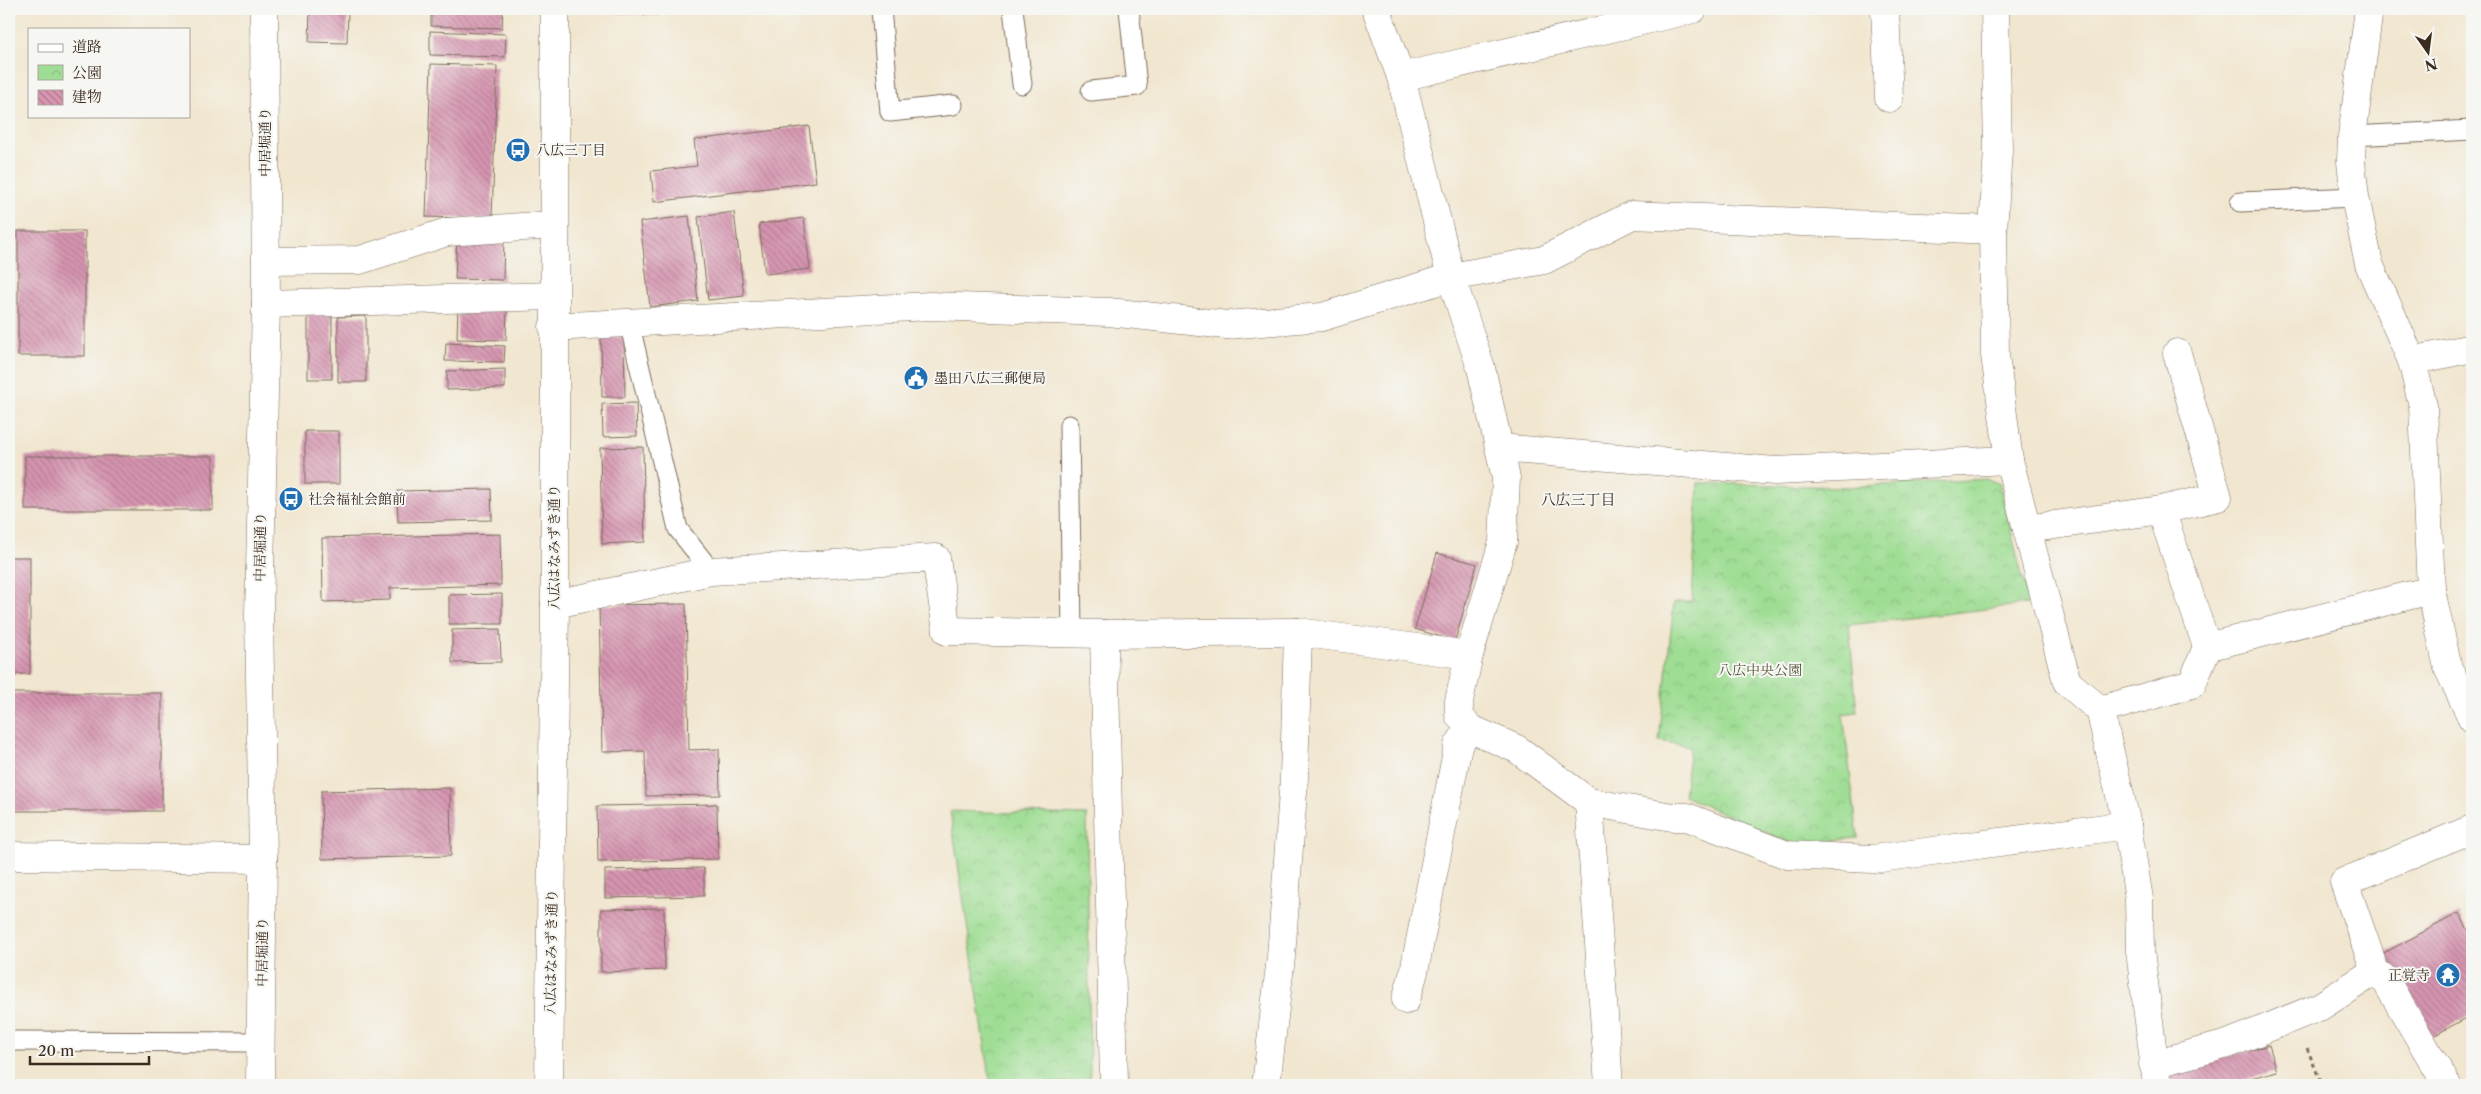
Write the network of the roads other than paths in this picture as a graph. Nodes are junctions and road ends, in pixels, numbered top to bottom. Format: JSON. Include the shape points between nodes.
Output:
{"nodes":[{"id":1,"x":264,"y":9,"type":"edge"},
{"id":2,"x":555,"y":9,"type":"edge"},
{"id":3,"x":881,"y":9,"type":"edge"},
{"id":4,"x":1013,"y":9,"type":"edge"},
{"id":5,"x":1129,"y":9,"type":"edge"},
{"id":6,"x":1376,"y":9,"type":"edge"},
{"id":7,"x":1693,"y":9,"type":"edge"},
{"id":8,"x":1885,"y":9,"type":"edge"},
{"id":9,"x":1995,"y":9,"type":"edge"},
{"id":10,"x":2369,"y":9,"type":"edge"},
{"id":11,"x":1401,"y":77,"type":"junction"},
{"id":12,"x":1022,"y":84,"type":"dead end"},
{"id":13,"x":1091,"y":91,"type":"dead end"},
{"id":14,"x":1889,"y":98,"type":"dead end"},
{"id":15,"x":953,"y":105,"type":"dead end"},
{"id":16,"x":2472,"y":130,"type":"edge"},
{"id":17,"x":2352,"y":136,"type":"junction"},
{"id":18,"x":2355,"y":197,"type":"junction"},
{"id":19,"x":2240,"y":202,"type":"dead end"},
{"id":20,"x":554,"y":225,"type":"junction"},
{"id":21,"x":1993,"y":230,"type":"junction"},
{"id":22,"x":266,"y":261,"type":"junction"},
{"id":23,"x":1451,"y":277,"type":"junction"},
{"id":24,"x":553,"y":296,"type":"junction"},
{"id":25,"x":266,"y":304,"type":"junction"},
{"id":26,"x":629,"y":322,"type":"junction"},
{"id":27,"x":553,"y":327,"type":"junction"},
{"id":28,"x":2472,"y":348,"type":"edge"},
{"id":29,"x":2177,"y":353,"type":"dead end"},
{"id":30,"x":2412,"y":362,"type":"junction"},
{"id":31,"x":1069,"y":425,"type":"dead end"},
{"id":32,"x":1500,"y":448,"type":"junction"},
{"id":33,"x":2009,"y":460,"type":"junction"},
{"id":34,"x":2161,"y":510,"type":"junction"},
{"id":35,"x":2027,"y":529,"type":"junction"},
{"id":36,"x":711,"y":572,"type":"junction"},
{"id":37,"x":2431,"y":590,"type":"junction"},
{"id":38,"x":555,"y":604,"type":"junction"},
{"id":39,"x":1298,"y":632,"type":"junction"},
{"id":40,"x":1072,"y":634,"type":"junction"},
{"id":41,"x":1104,"y":634,"type":"junction"},
{"id":42,"x":2206,"y":647,"type":"junction"},
{"id":43,"x":1469,"y":655,"type":"junction"},
{"id":44,"x":2100,"y":710,"type":"junction"},
{"id":45,"x":2472,"y":718,"type":"edge"},
{"id":46,"x":1469,"y":728,"type":"junction"},
{"id":47,"x":1589,"y":802,"type":"junction"},
{"id":48,"x":2127,"y":825,"type":"junction"},
{"id":49,"x":2472,"y":829,"type":"edge"},
{"id":50,"x":9,"y":856,"type":"edge"},
{"id":51,"x":263,"y":858,"type":"junction"},
{"id":52,"x":2375,"y":971,"type":"junction"},
{"id":53,"x":1406,"y":1000,"type":"dead end"},
{"id":54,"x":9,"y":1041,"type":"edge"},
{"id":55,"x":261,"y":1042,"type":"junction"},
{"id":56,"x":2155,"y":1075,"type":"edge"},
{"id":57,"x":260,"y":1085,"type":"edge"},
{"id":58,"x":549,"y":1085,"type":"edge"},
{"id":59,"x":1114,"y":1085,"type":"edge"},
{"id":60,"x":1266,"y":1085,"type":"edge"},
{"id":61,"x":1609,"y":1085,"type":"edge"},
{"id":62,"x":2447,"y":1085,"type":"edge"}],
"edges":[{"from":1,"to":22,"type":"street","name":"中居堀通り"},
{"from":2,"to":20,"type":"street","name":"八広はなみずき通り"},
{"from":3,"to":15,"type":"lane","via":[[890,112]]},
{"from":4,"to":12,"type":"lane"},
{"from":5,"to":13,"type":"lane","via":[[1137,86]]},
{"from":6,"to":11,"type":"street"},
{"from":7,"to":11,"type":"street"},
{"from":8,"to":14,"type":"street"},
{"from":9,"to":21,"type":"street","via":[[1998,150]]},
{"from":10,"to":17,"type":"street"},
{"from":11,"to":23,"type":"street"},
{"from":16,"to":17,"type":"lane"},
{"from":17,"to":18,"type":"street"},
{"from":18,"to":19,"type":"lane"},
{"from":18,"to":30,"type":"street","via":[[2369,264]]},
{"from":20,"to":22,"type":"street","via":[[447,232],[360,260]]},
{"from":20,"to":24,"type":"street","name":"八広はなみずき通り"},
{"from":21,"to":23,"type":"street","via":[[1632,215],[1544,260]]},
{"from":21,"to":33,"type":"street","via":[[1994,355]]},
{"from":22,"to":25,"type":"street","name":"中居堀通り"},
{"from":23,"to":26,"type":"street","via":[[1322,317],[1227,325],[1110,312],[930,306]]},
{"from":23,"to":32,"type":"street","via":[[1481,368]]},
{"from":24,"to":25,"type":"street"},
{"from":24,"to":27,"type":"street","name":"八広はなみずき通り"},
{"from":25,"to":51,"type":"street","name":"中居堀通り","via":[[259,614]]},
{"from":26,"to":27,"type":"street"},
{"from":26,"to":36,"type":"lane","via":[[678,529]]},
{"from":27,"to":38,"type":"street","name":"八広はなみずき通り"},
{"from":28,"to":30,"type":"street"},
{"from":29,"to":34,"type":"street","via":[[2218,497]]},
{"from":30,"to":37,"type":"street","via":[[2423,406]]},
{"from":31,"to":40,"type":"lane"},
{"from":32,"to":33,"type":"street","via":[[1775,471]]},
{"from":32,"to":43,"type":"street","via":[[1506,478],[1503,542]]},
{"from":33,"to":35,"type":"street"},
{"from":34,"to":35,"type":"street"},
{"from":34,"to":42,"type":"street"},
{"from":35,"to":44,"type":"street","via":[[2067,682]]},
{"from":36,"to":38,"type":"street"},
{"from":36,"to":40,"type":"street","via":[[936,558],[947,631]]},
{"from":37,"to":42,"type":"street"},
{"from":37,"to":45,"type":"street","via":[[2448,668]]},
{"from":38,"to":58,"type":"street","name":"八広はなみずき通り"},
{"from":39,"to":41,"type":"street"},
{"from":39,"to":43,"type":"street"},
{"from":39,"to":60,"type":"street","via":[[1292,798],[1281,957]]},
{"from":40,"to":41,"type":"street"},
{"from":41,"to":59,"type":"street"},
{"from":42,"to":44,"type":"street","via":[[2192,684]]},
{"from":43,"to":46,"type":"street","via":[[1459,715]]},
{"from":44,"to":48,"type":"street"},
{"from":46,"to":47,"type":"street","via":[[1517,749]]},
{"from":46,"to":53,"type":"street","via":[[1458,746]]},
{"from":47,"to":48,"type":"street","via":[[1688,817],[1788,856],[1872,859]]},
{"from":47,"to":61,"type":"street"},
{"from":48,"to":56,"type":"street","via":[[2139,899],[2140,951]]},
{"from":49,"to":52,"type":"street","via":[[2344,882]]},
{"from":50,"to":51,"type":"street"},
{"from":51,"to":55,"type":"street","name":"中居堀通り"},
{"from":52,"to":56,"type":"street","via":[[2321,1006]]},
{"from":52,"to":62,"type":"street","via":[[2384,978]]},
{"from":54,"to":55,"type":"lane"},
{"from":55,"to":57,"type":"street","name":"中居堀通り"}]}
